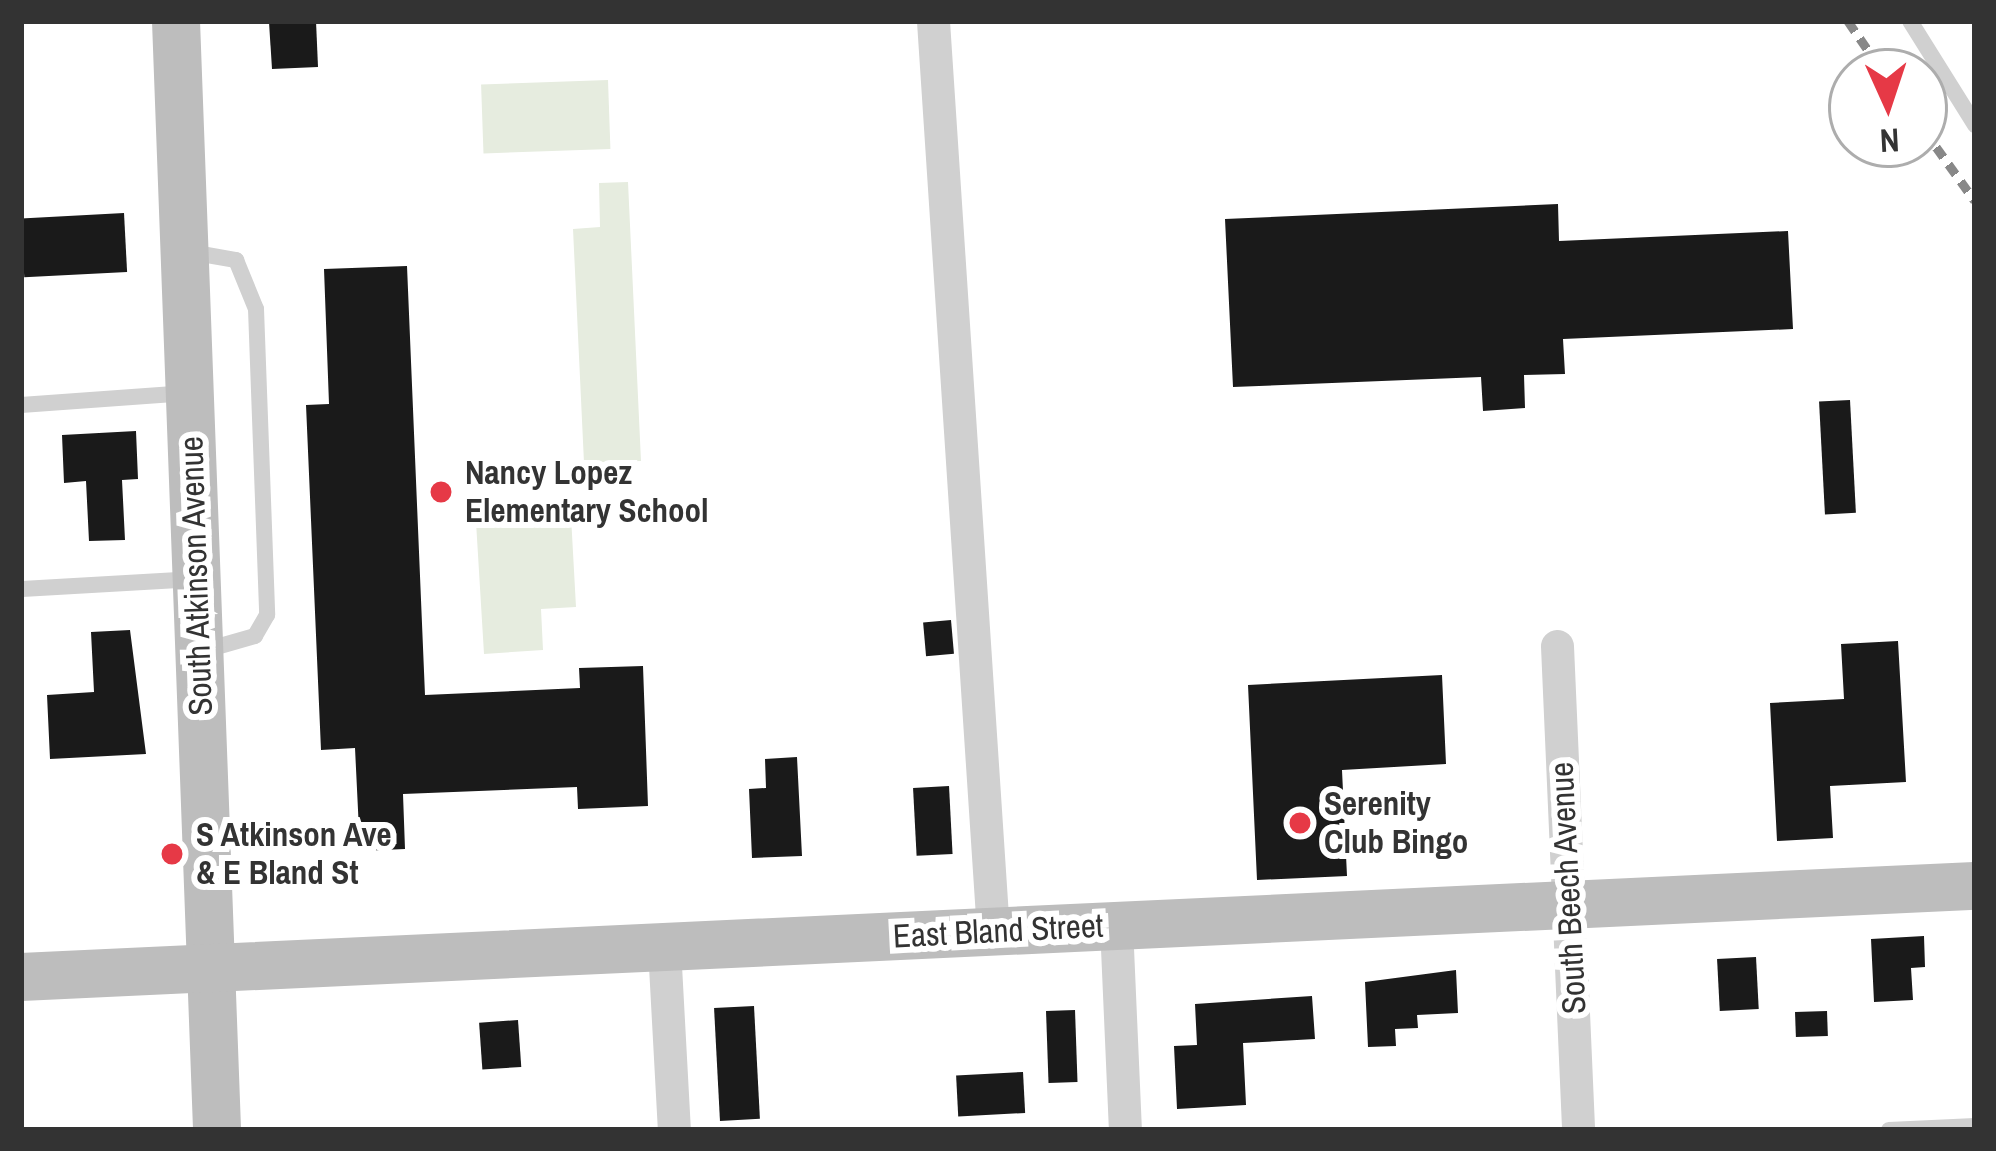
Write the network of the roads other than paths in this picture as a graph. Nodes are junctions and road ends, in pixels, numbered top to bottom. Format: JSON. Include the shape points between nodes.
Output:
{"nodes":[{"id":1,"x":176,"y":21,"type":"edge"},
{"id":2,"x":934,"y":21,"type":"edge"},
{"id":3,"x":1932,"y":21,"type":"edge"},
{"id":4,"x":1911,"y":22,"type":"edge"},
{"id":5,"x":1975,"y":125,"type":"edge"},
{"id":6,"x":184,"y":253,"type":"junction"},
{"id":7,"x":190,"y":393,"type":"junction"},
{"id":8,"x":21,"y":405,"type":"edge"},
{"id":9,"x":196,"y":579,"type":"junction"},
{"id":10,"x":22,"y":589,"type":"edge"},
{"id":11,"x":1557,"y":646,"type":"dead end"},
{"id":12,"x":199,"y":650,"type":"junction"},
{"id":13,"x":1975,"y":886,"type":"edge"},
{"id":14,"x":1568,"y":904,"type":"junction"},
{"id":15,"x":1116,"y":925,"type":"junction"},
{"id":16,"x":993,"y":932,"type":"junction"},
{"id":17,"x":664,"y":947,"type":"junction"},
{"id":18,"x":211,"y":968,"type":"junction"},
{"id":19,"x":21,"y":977,"type":"edge"},
{"id":20,"x":1975,"y":1126,"type":"edge"},
{"id":21,"x":218,"y":1130,"type":"edge"},
{"id":22,"x":674,"y":1130,"type":"edge"},
{"id":23,"x":1125,"y":1130,"type":"edge"},
{"id":24,"x":1578,"y":1130,"type":"edge"},
{"id":25,"x":1889,"y":1130,"type":"edge"}],
"edges":[{"from":1,"to":6,"type":"street","name":"South Atkinson Avenue"},
{"from":2,"to":16,"type":"street"},
{"from":3,"to":4,"type":"lane"},
{"from":4,"to":5,"type":"lane"},
{"from":6,"to":7,"type":"street","name":"South Atkinson Avenue"},
{"from":6,"to":12,"type":"lane","via":[[236,260],[254,289],[267,615],[255,637]]},
{"from":7,"to":8,"type":"lane"},
{"from":7,"to":9,"type":"street","name":"South Atkinson Avenue"},
{"from":9,"to":10,"type":"lane"},
{"from":9,"to":12,"type":"street","name":"South Atkinson Avenue"},
{"from":11,"to":14,"type":"street","name":"South Beech Avenue"},
{"from":12,"to":18,"type":"street","name":"South Atkinson Avenue"},
{"from":13,"to":14,"type":"street","name":"East Bland Street"},
{"from":14,"to":15,"type":"street","name":"East Bland Street"},
{"from":14,"to":24,"type":"street","name":"South Beech Avenue"},
{"from":15,"to":16,"type":"street","name":"East Bland Street"},
{"from":15,"to":23,"type":"street"},
{"from":16,"to":17,"type":"street","name":"East Bland Street"},
{"from":17,"to":18,"type":"street","name":"East Bland Street"},
{"from":17,"to":22,"type":"street"},
{"from":18,"to":19,"type":"street","name":"East Bland Street"},
{"from":18,"to":21,"type":"street","name":"South Atkinson Avenue"},
{"from":20,"to":25,"type":"lane"}]}
